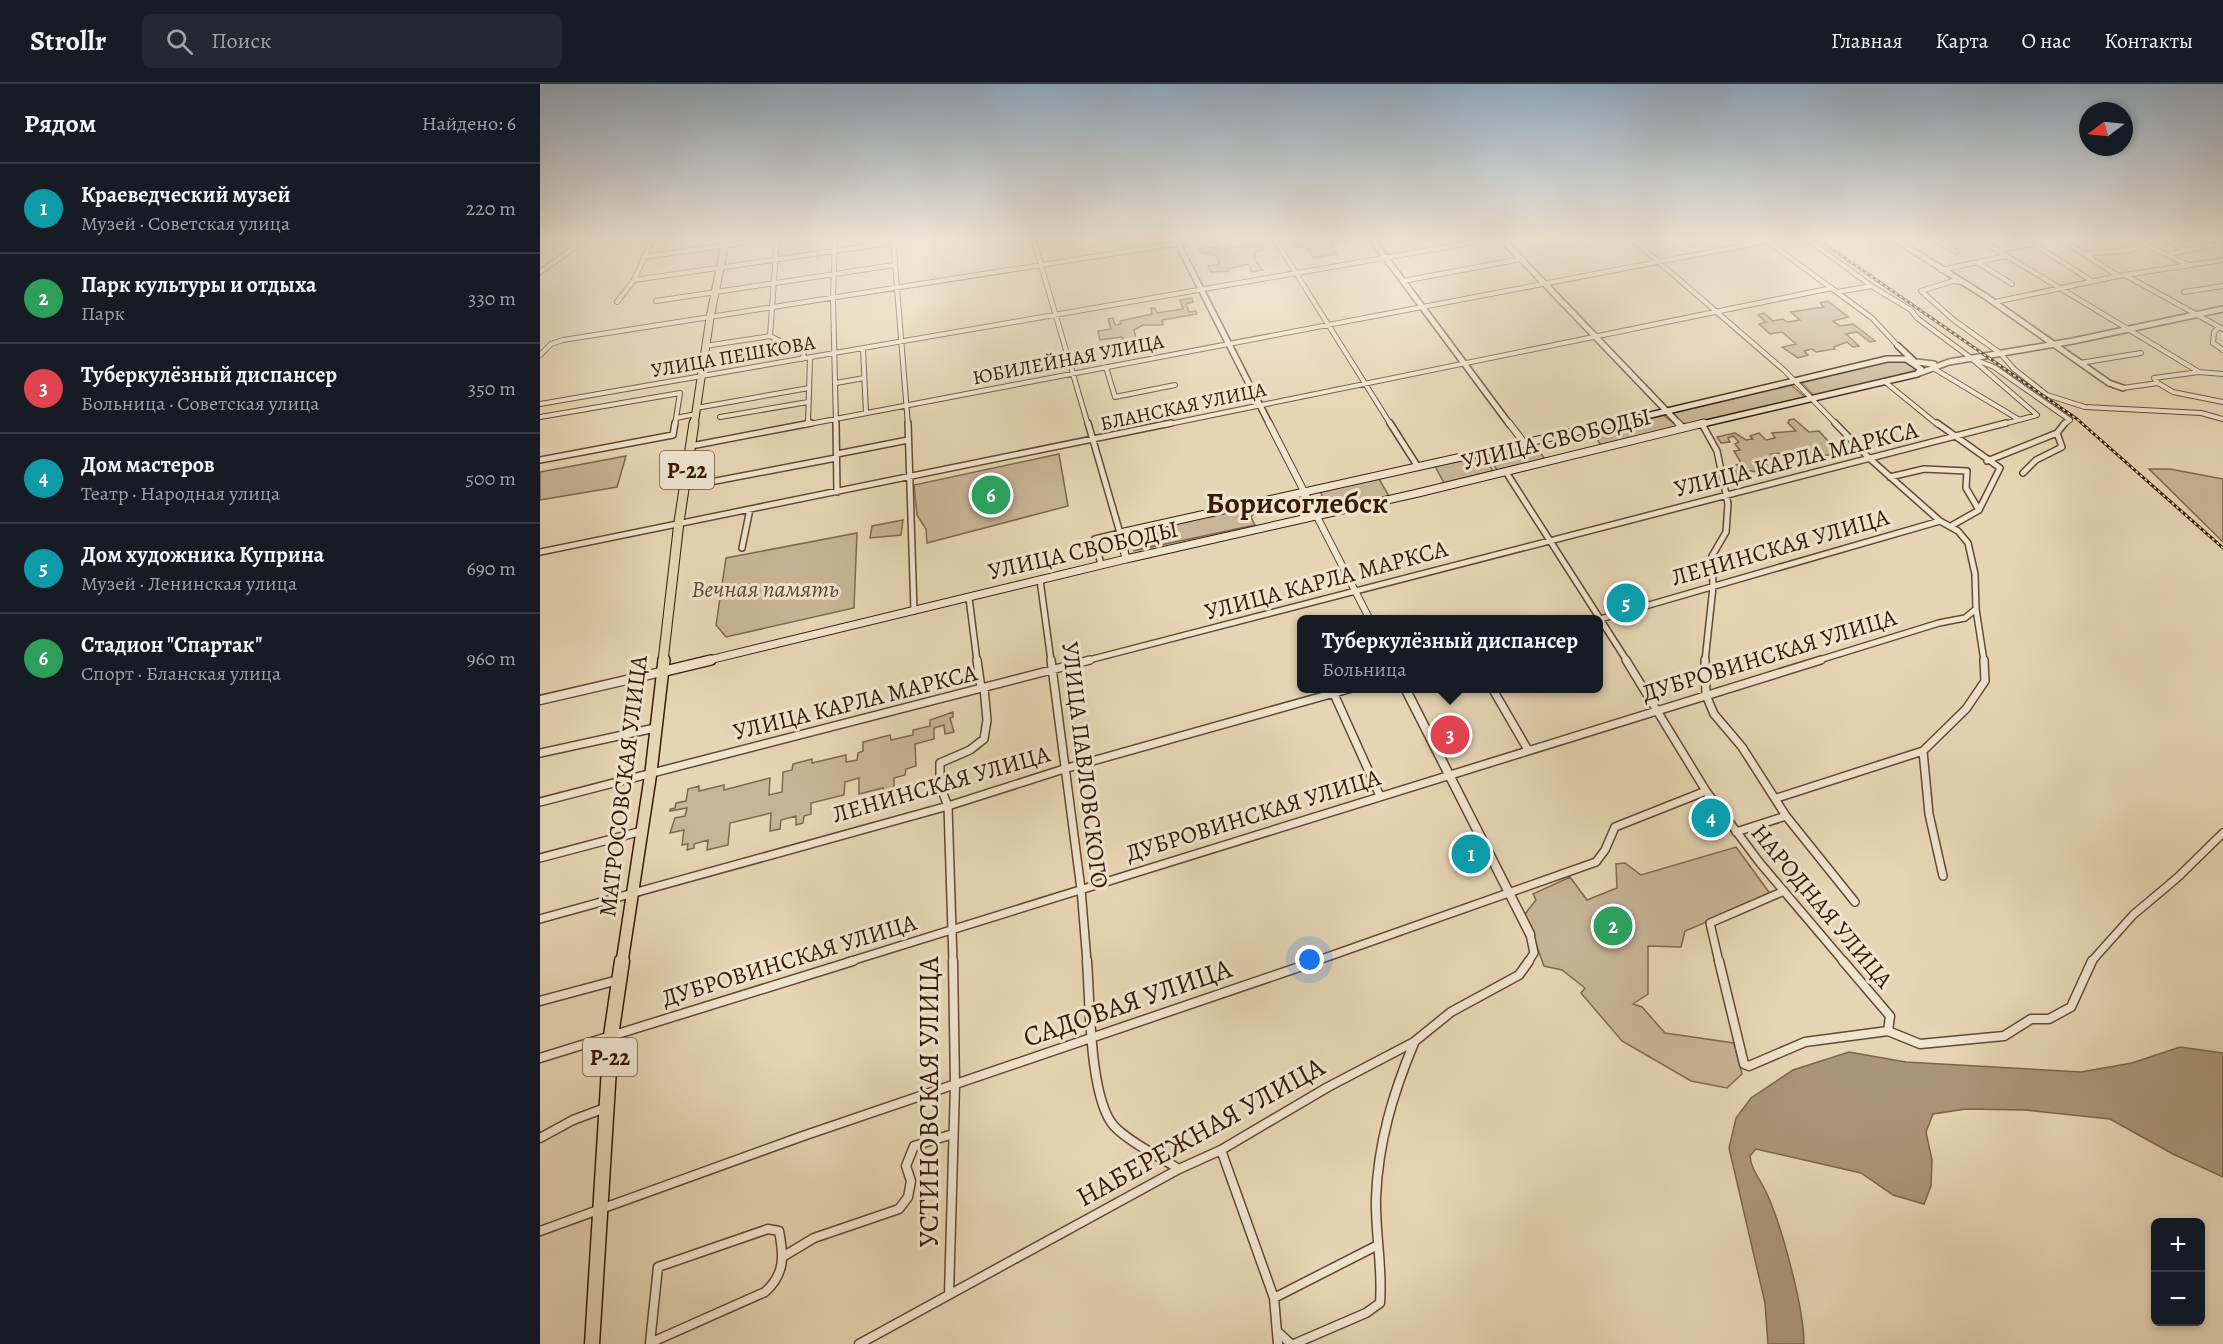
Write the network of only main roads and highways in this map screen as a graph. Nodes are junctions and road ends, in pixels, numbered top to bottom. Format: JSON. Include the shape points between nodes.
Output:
{"nodes":[{"id":1,"x":713,"y":297,"type":"edge"},
{"id":2,"x":1887,"y":359,"type":"junction"},
{"id":3,"x":1916,"y":362,"type":"junction"},
{"id":4,"x":1525,"y":444,"type":"joint"},
{"id":5,"x":1120,"y":533,"type":"joint"},
{"id":6,"x":1126,"y":559,"type":"junction"},
{"id":7,"x":661,"y":672,"type":"junction"},
{"id":8,"x":592,"y":1344,"type":"edge"}],
"edges":[{"from":1,"to":7,"type":"highway","name":"МАТРОСОВСКАЯ УЛИЦА","number":"Р-22"},
{"from":2,"to":3,"type":"main road","name":"УЛИЦА СВОБОДЫ"},
{"from":2,"to":3,"type":"main road","via":[[1899,354],[1899,348]]},
{"from":2,"to":4,"type":"main road","name":"УЛИЦА СВОБОДЫ"},
{"from":3,"to":6,"type":"main road","name":"УЛИЦА СВОБОДЫ","via":[[1925,370]]},
{"from":4,"to":5,"type":"main road","name":"УЛИЦА СВОБОДЫ"},
{"from":5,"to":6,"type":"main road"},
{"from":6,"to":7,"type":"main road","name":"УЛИЦА СВОБОДЫ"},
{"from":7,"to":8,"type":"highway","name":"МАТРОСОВСКАЯ УЛИЦА","number":"Р-22","via":[[651,772],[611,1036]]}]}
